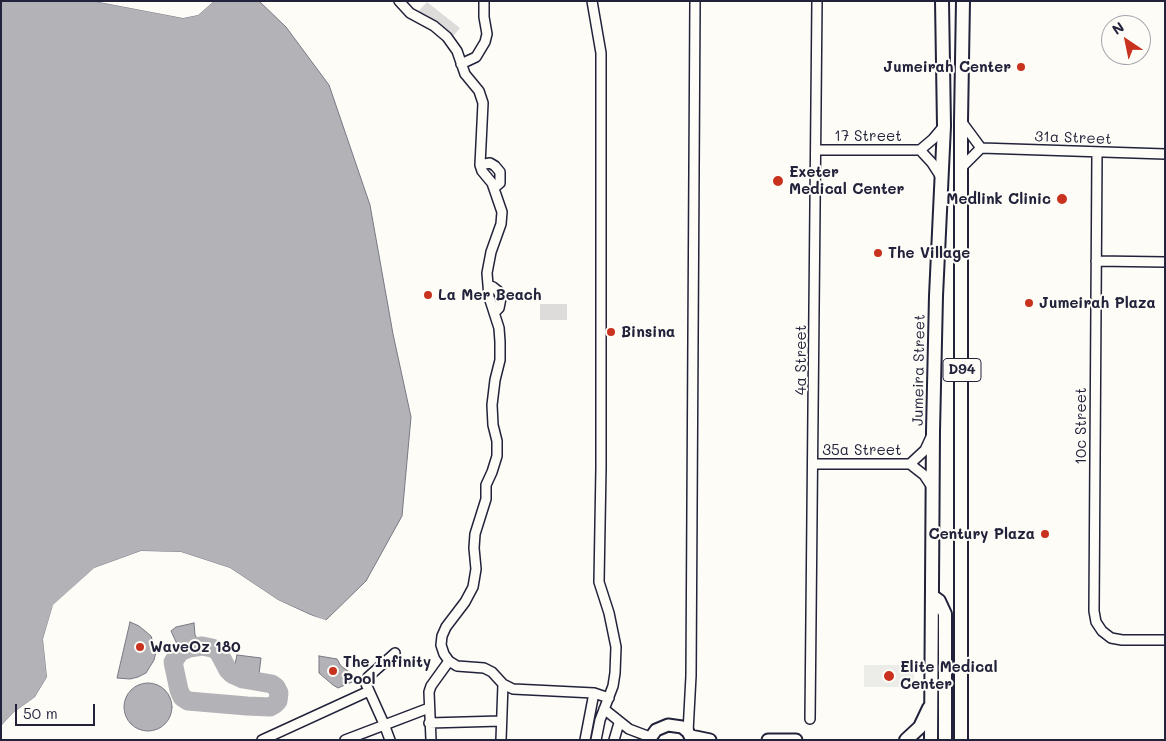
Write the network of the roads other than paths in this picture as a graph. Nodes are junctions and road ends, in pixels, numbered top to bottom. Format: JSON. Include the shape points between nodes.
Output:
{"nodes":[{"id":1,"x":399,"y":1,"type":"edge"},
{"id":2,"x":484,"y":1,"type":"edge"},
{"id":3,"x":592,"y":1,"type":"edge"},
{"id":4,"x":695,"y":1,"type":"edge"},
{"id":5,"x":817,"y":1,"type":"edge"},
{"id":6,"x":942,"y":1,"type":"edge"},
{"id":7,"x":963,"y":1,"type":"edge"},
{"id":8,"x":461,"y":64,"type":"junction"},
{"id":9,"x":961,"y":121,"type":"junction"},
{"id":10,"x":944,"y":126,"type":"junction"},
{"id":11,"x":981,"y":148,"type":"junction"},
{"id":12,"x":816,"y":150,"type":"junction"},
{"id":13,"x":920,"y":150,"type":"junction"},
{"id":14,"x":1097,"y":153,"type":"junction"},
{"id":15,"x":1165,"y":154,"type":"edge"},
{"id":16,"x":480,"y":165,"type":"junction"},
{"id":17,"x":962,"y":167,"type":"junction"},
{"id":18,"x":942,"y":179,"type":"junction"},
{"id":19,"x":494,"y":188,"type":"junction"},
{"id":20,"x":1096,"y":261,"type":"junction"},
{"id":21,"x":1165,"y":262,"type":"edge"},
{"id":22,"x":934,"y":431,"type":"junction"},
{"id":23,"x":814,"y":464,"type":"junction"},
{"id":24,"x":910,"y":464,"type":"junction"},
{"id":25,"x":934,"y":489,"type":"junction"},
{"id":26,"x":932,"y":596,"type":"junction"},
{"id":27,"x":1165,"y":640,"type":"edge"},
{"id":28,"x":395,"y":653,"type":"dead end"},
{"id":29,"x":450,"y":662,"type":"junction"},
{"id":30,"x":504,"y":684,"type":"junction"},
{"id":31,"x":368,"y":691,"type":"junction"},
{"id":32,"x":594,"y":693,"type":"junction"},
{"id":33,"x":609,"y":698,"type":"junction"},
{"id":34,"x":931,"y":701,"type":"junction"},
{"id":35,"x":429,"y":708,"type":"junction"},
{"id":36,"x":604,"y":709,"type":"junction"},
{"id":37,"x":810,"y":719,"type":"dead end"},
{"id":38,"x":961,"y":720,"type":"junction"},
{"id":39,"x":501,"y":721,"type":"junction"},
{"id":40,"x":429,"y":723,"type":"junction"},
{"id":41,"x":619,"y":723,"type":"junction"},
{"id":42,"x":384,"y":724,"type":"junction"},
{"id":43,"x":691,"y":736,"type":"edge"},
{"id":44,"x":650,"y":738,"type":"edge"},
{"id":45,"x":262,"y":740,"type":"edge"},
{"id":46,"x":345,"y":740,"type":"edge"},
{"id":47,"x":390,"y":740,"type":"edge"},
{"id":48,"x":431,"y":740,"type":"edge"},
{"id":49,"x":501,"y":740,"type":"edge"},
{"id":50,"x":585,"y":740,"type":"edge"},
{"id":51,"x":596,"y":740,"type":"edge"},
{"id":52,"x":614,"y":740,"type":"edge"},
{"id":53,"x":710,"y":740,"type":"edge"},
{"id":54,"x":768,"y":740,"type":"edge"},
{"id":55,"x":796,"y":740,"type":"edge"},
{"id":56,"x":906,"y":740,"type":"edge"},
{"id":57,"x":930,"y":740,"type":"edge"},
{"id":58,"x":945,"y":740,"type":"edge"},
{"id":59,"x":961,"y":740,"type":"edge"},
{"id":60,"x":970,"y":740,"type":"edge"}],
"edges":[{"from":1,"to":8,"type":"street","via":[[410,14],[447,37]]},
{"from":2,"to":8,"type":"street","via":[[485,42],[476,57]]},
{"from":3,"to":33,"type":"street","via":[[601,53],[599,582],[616,647],[615,673]]},
{"from":4,"to":43,"type":"street"},
{"from":5,"to":12,"type":"street","name":"4a Street"},
{"from":6,"to":10,"type":"main road","name":"Jumeira Street","number":"D94"},
{"from":7,"to":9,"type":"main road","number":"D94"},
{"from":8,"to":16,"type":"street","via":[[483,103]]},
{"from":9,"to":11,"type":"street"},
{"from":9,"to":17,"type":"main road","number":"D94"},
{"from":10,"to":13,"type":"street","name":"17 Street"},
{"from":10,"to":18,"type":"main road","name":"Jumeira Street","number":"D94"},
{"from":11,"to":14,"type":"street","name":"31a Street"},
{"from":11,"to":17,"type":"street"},
{"from":12,"to":13,"type":"street","name":"17 Street"},
{"from":12,"to":23,"type":"street","name":"4a Street"},
{"from":13,"to":18,"type":"street","name":"17 Street"},
{"from":14,"to":15,"type":"street","name":"31a Street"},
{"from":14,"to":20,"type":"street","name":"10c Street"},
{"from":16,"to":19,"type":"street"},
{"from":16,"to":19,"type":"street","via":[[490,163],[500,172],[500,183]]},
{"from":17,"to":38,"type":"main road","number":"D94"},
{"from":18,"to":22,"type":"main road","name":"Jumeira Street","number":"D94"},
{"from":19,"to":29,"type":"street","via":[[501,207],[501,224],[488,262],[488,286],[501,351],[492,406],[496,456],[475,534],[473,587],[442,636],[441,645]]},
{"from":20,"to":21,"type":"street"},
{"from":20,"to":27,"type":"street","name":"10c Street","via":[[1094,612],[1102,632],[1111,638]]},
{"from":22,"to":24,"type":"street","via":[[925,450]]},
{"from":22,"to":25,"type":"main road","name":"Jumeira Street","number":"D94"},
{"from":23,"to":24,"type":"street","name":"35a Street"},
{"from":23,"to":37,"type":"street","name":"4a Street"},
{"from":24,"to":25,"type":"street"},
{"from":25,"to":26,"type":"main road","name":"Jumeira Street","number":"D94"},
{"from":26,"to":34,"type":"main road","name":"Jumeira Street","number":"D94"},
{"from":26,"to":58,"type":"main road","via":[[939,601],[945,614]]},
{"from":28,"to":31,"type":"street","via":[[368,677]]},
{"from":29,"to":30,"type":"street","via":[[466,668],[484,668]]},
{"from":29,"to":35,"type":"street","via":[[431,686]]},
{"from":30,"to":32,"type":"street","via":[[519,690]]},
{"from":30,"to":39,"type":"street"},
{"from":31,"to":42,"type":"street"},
{"from":31,"to":45,"type":"street"},
{"from":32,"to":33,"type":"street"},
{"from":32,"to":50,"type":"street"},
{"from":33,"to":36,"type":"street"},
{"from":34,"to":56,"type":"main road","via":[[920,727]]},
{"from":34,"to":57,"type":"main road","name":"Jumeira Street","number":"D94"},
{"from":35,"to":40,"type":"street"},
{"from":35,"to":42,"type":"street"},
{"from":36,"to":41,"type":"street"},
{"from":36,"to":51,"type":"street"},
{"from":38,"to":59,"type":"main road","number":"D94"},
{"from":38,"to":60,"type":"main road"},
{"from":39,"to":40,"type":"street"},
{"from":39,"to":49,"type":"street"},
{"from":40,"to":48,"type":"street"},
{"from":41,"to":44,"type":"street"},
{"from":41,"to":52,"type":"street"},
{"from":42,"to":46,"type":"street"},
{"from":42,"to":47,"type":"street"},
{"from":43,"to":44,"type":"street","via":[[682,727],[668,724],[656,730]]},
{"from":43,"to":53,"type":"street"},
{"from":54,"to":55,"type":"street"}]}
